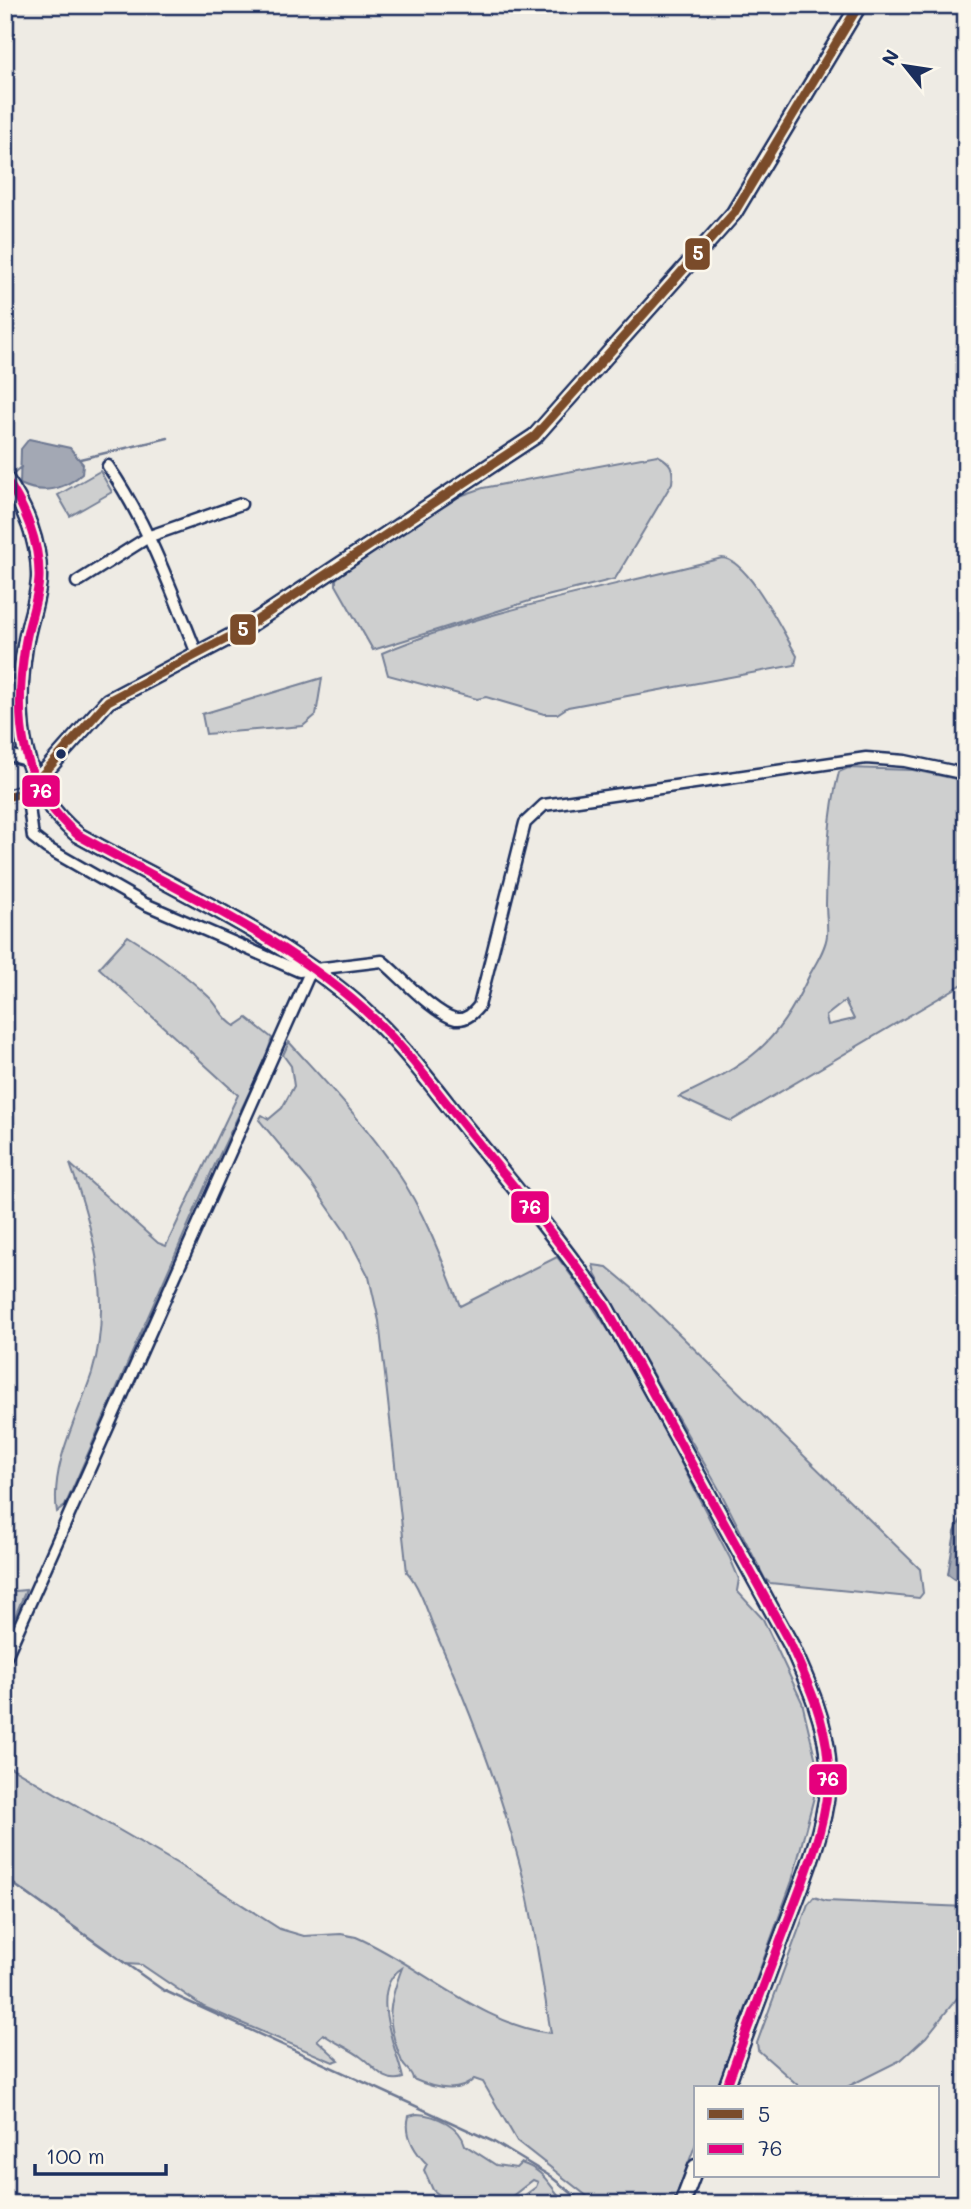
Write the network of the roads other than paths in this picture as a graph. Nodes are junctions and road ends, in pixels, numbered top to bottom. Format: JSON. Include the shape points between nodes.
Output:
{"nodes":[{"id":1,"x":859,"y":5,"type":"edge"},
{"id":2,"x":108,"y":466,"type":"dead end"},
{"id":3,"x":6,"y":482,"type":"edge"},
{"id":4,"x":241,"y":504,"type":"dead end"},
{"id":5,"x":150,"y":536,"type":"junction"},
{"id":6,"x":77,"y":582,"type":"dead end"},
{"id":7,"x":197,"y":654,"type":"junction"},
{"id":8,"x":5,"y":754,"type":"edge"},
{"id":9,"x":27,"y":760,"type":"junction"},
{"id":10,"x":966,"y":774,"type":"edge"},
{"id":11,"x":31,"y":787,"type":"junction"},
{"id":12,"x":5,"y":797,"type":"edge"},
{"id":13,"x":312,"y":970,"type":"junction"},
{"id":14,"x":5,"y":1659,"type":"edge"},
{"id":15,"x":727,"y":2086,"type":"edge"},
{"id":16,"x":694,"y":2172,"type":"edge"},
{"id":17,"x":682,"y":2204,"type":"edge"}],
"edges":[{"from":1,"to":7,"type":"main road","via":[[734,213],[535,436],[239,632]]},
{"from":2,"to":5,"type":"street"},
{"from":3,"to":9,"type":"main road","via":[[31,528],[39,579],[18,700]]},
{"from":4,"to":5,"type":"street"},
{"from":5,"to":6,"type":"street"},
{"from":5,"to":7,"type":"street"},
{"from":7,"to":11,"type":"main road","via":[[108,701]]},
{"from":8,"to":9,"type":"street"},
{"from":9,"to":11,"type":"main road"},
{"from":10,"to":13,"type":"street","via":[[866,758],[544,805],[524,823],[479,1006],[470,1016],[457,1019],[441,1012],[382,961]]},
{"from":11,"to":12,"type":"street"},
{"from":11,"to":13,"type":"main road","via":[[55,817],[78,835]]},
{"from":11,"to":13,"type":"street","via":[[33,837],[47,848],[145,904],[268,959],[299,971]]},
{"from":13,"to":14,"type":"street"},
{"from":13,"to":15,"type":"main road","via":[[375,1020],[409,1057],[592,1287],[806,1679],[828,1761],[821,1821]]},
{"from":16,"to":17,"type":"main road"}]}
